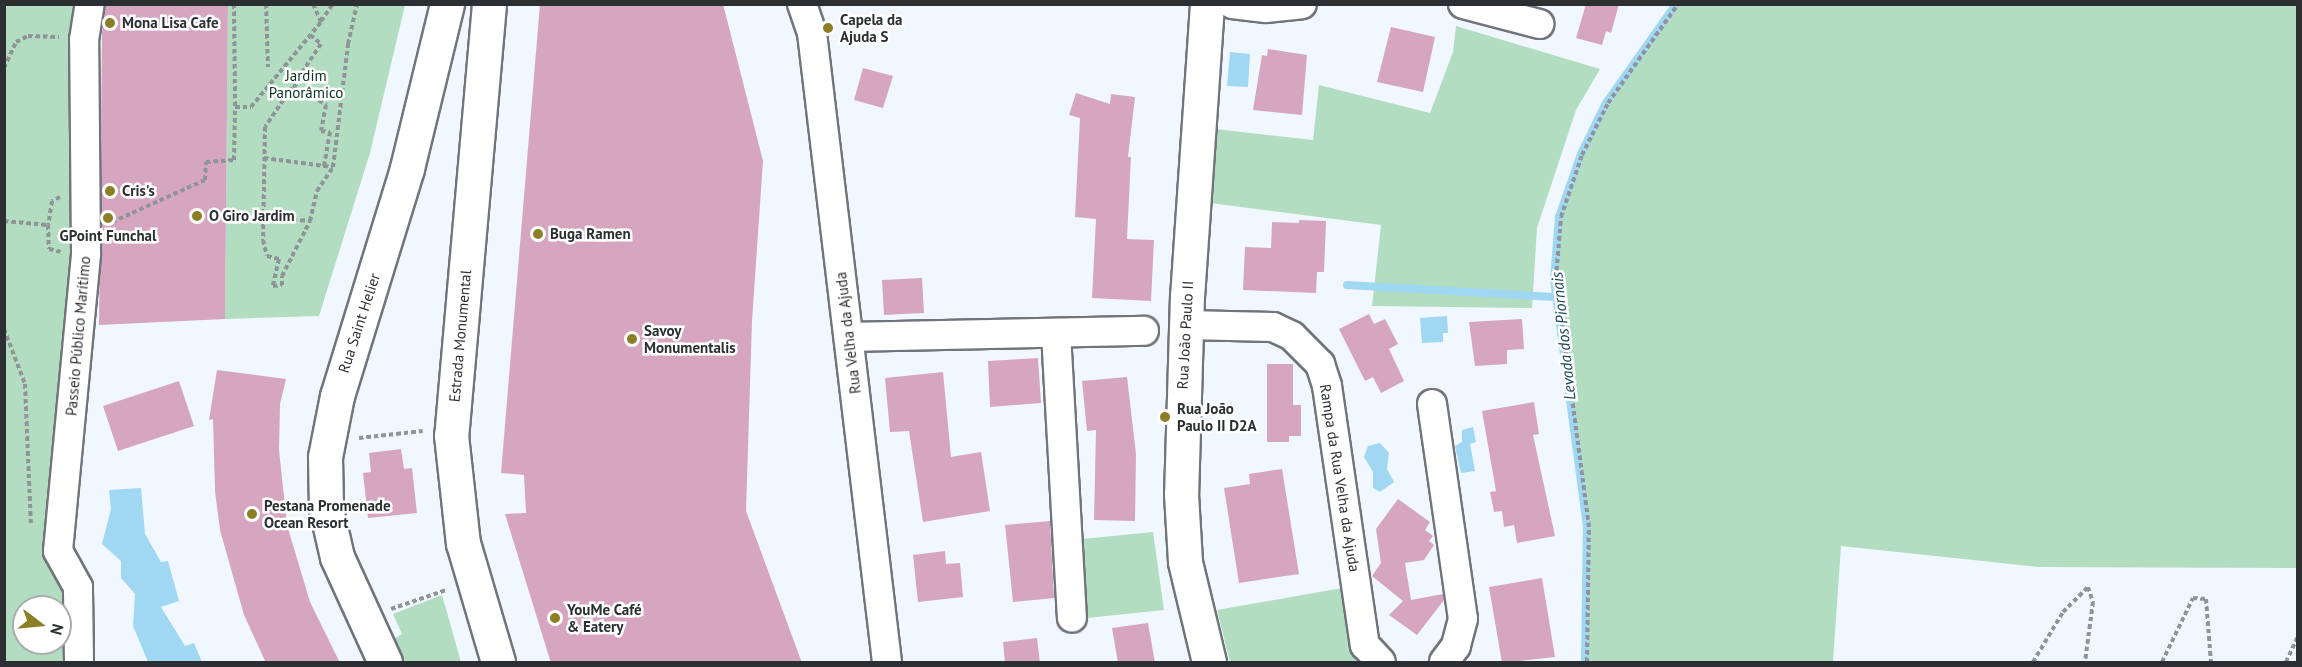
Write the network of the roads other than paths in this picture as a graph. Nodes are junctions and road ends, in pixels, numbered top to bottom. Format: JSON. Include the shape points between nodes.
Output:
{"nodes":[{"id":1,"x":90,"y":4,"type":"edge"},
{"id":2,"x":447,"y":4,"type":"edge"},
{"id":3,"x":489,"y":4,"type":"edge"},
{"id":4,"x":802,"y":4,"type":"edge"},
{"id":5,"x":1207,"y":4,"type":"edge"},
{"id":6,"x":1232,"y":4,"type":"edge"},
{"id":7,"x":1302,"y":4,"type":"edge"},
{"id":8,"x":1463,"y":4,"type":"edge"},
{"id":9,"x":1539,"y":24,"type":"dead end"},
{"id":10,"x":1186,"y":325,"type":"junction"},
{"id":11,"x":1144,"y":331,"type":"dead end"},
{"id":12,"x":1056,"y":333,"type":"junction"},
{"id":13,"x":849,"y":337,"type":"junction"},
{"id":14,"x":1432,"y":404,"type":"dead end"},
{"id":15,"x":1072,"y":618,"type":"dead end"},
{"id":16,"x":383,"y":641,"type":"edge"},
{"id":17,"x":79,"y":663,"type":"edge"},
{"id":18,"x":498,"y":663,"type":"edge"},
{"id":19,"x":887,"y":663,"type":"edge"},
{"id":20,"x":1209,"y":663,"type":"edge"},
{"id":21,"x":1381,"y":663,"type":"edge"},
{"id":22,"x":1444,"y":663,"type":"edge"}],
"edges":[{"from":1,"to":17,"type":"street","name":"Passeio Público Marítimo","via":[[84,40],[86,253],[58,551],[78,587]]},
{"from":2,"to":16,"type":"street","name":"Rua Saint Helier","via":[[407,168],[337,396],[325,457],[326,509],[336,557]]},
{"from":3,"to":18,"type":"street","name":"Estrada Monumental","via":[[451,435],[463,543]]},
{"from":4,"to":13,"type":"street","name":"Rua Velha da Ajuda","via":[[812,33]]},
{"from":5,"to":10,"type":"street","name":"Rua João Paulo II"},
{"from":6,"to":7,"type":"street","via":[[1266,8]]},
{"from":8,"to":9,"type":"street"},
{"from":10,"to":20,"type":"street","name":"Rua João Paulo II","via":[[1181,482],[1185,562]]},
{"from":10,"to":21,"type":"street","name":"Rampa da Rua Velha da Ajuda","via":[[1273,327],[1292,336],[1320,364],[1327,386],[1365,645]]},
{"from":11,"to":12,"type":"street"},
{"from":12,"to":13,"type":"street"},
{"from":12,"to":15,"type":"street"},
{"from":13,"to":19,"type":"street","name":"Rua Velha da Ajuda"},
{"from":14,"to":22,"type":"street","via":[[1463,619],[1456,646]]}]}
